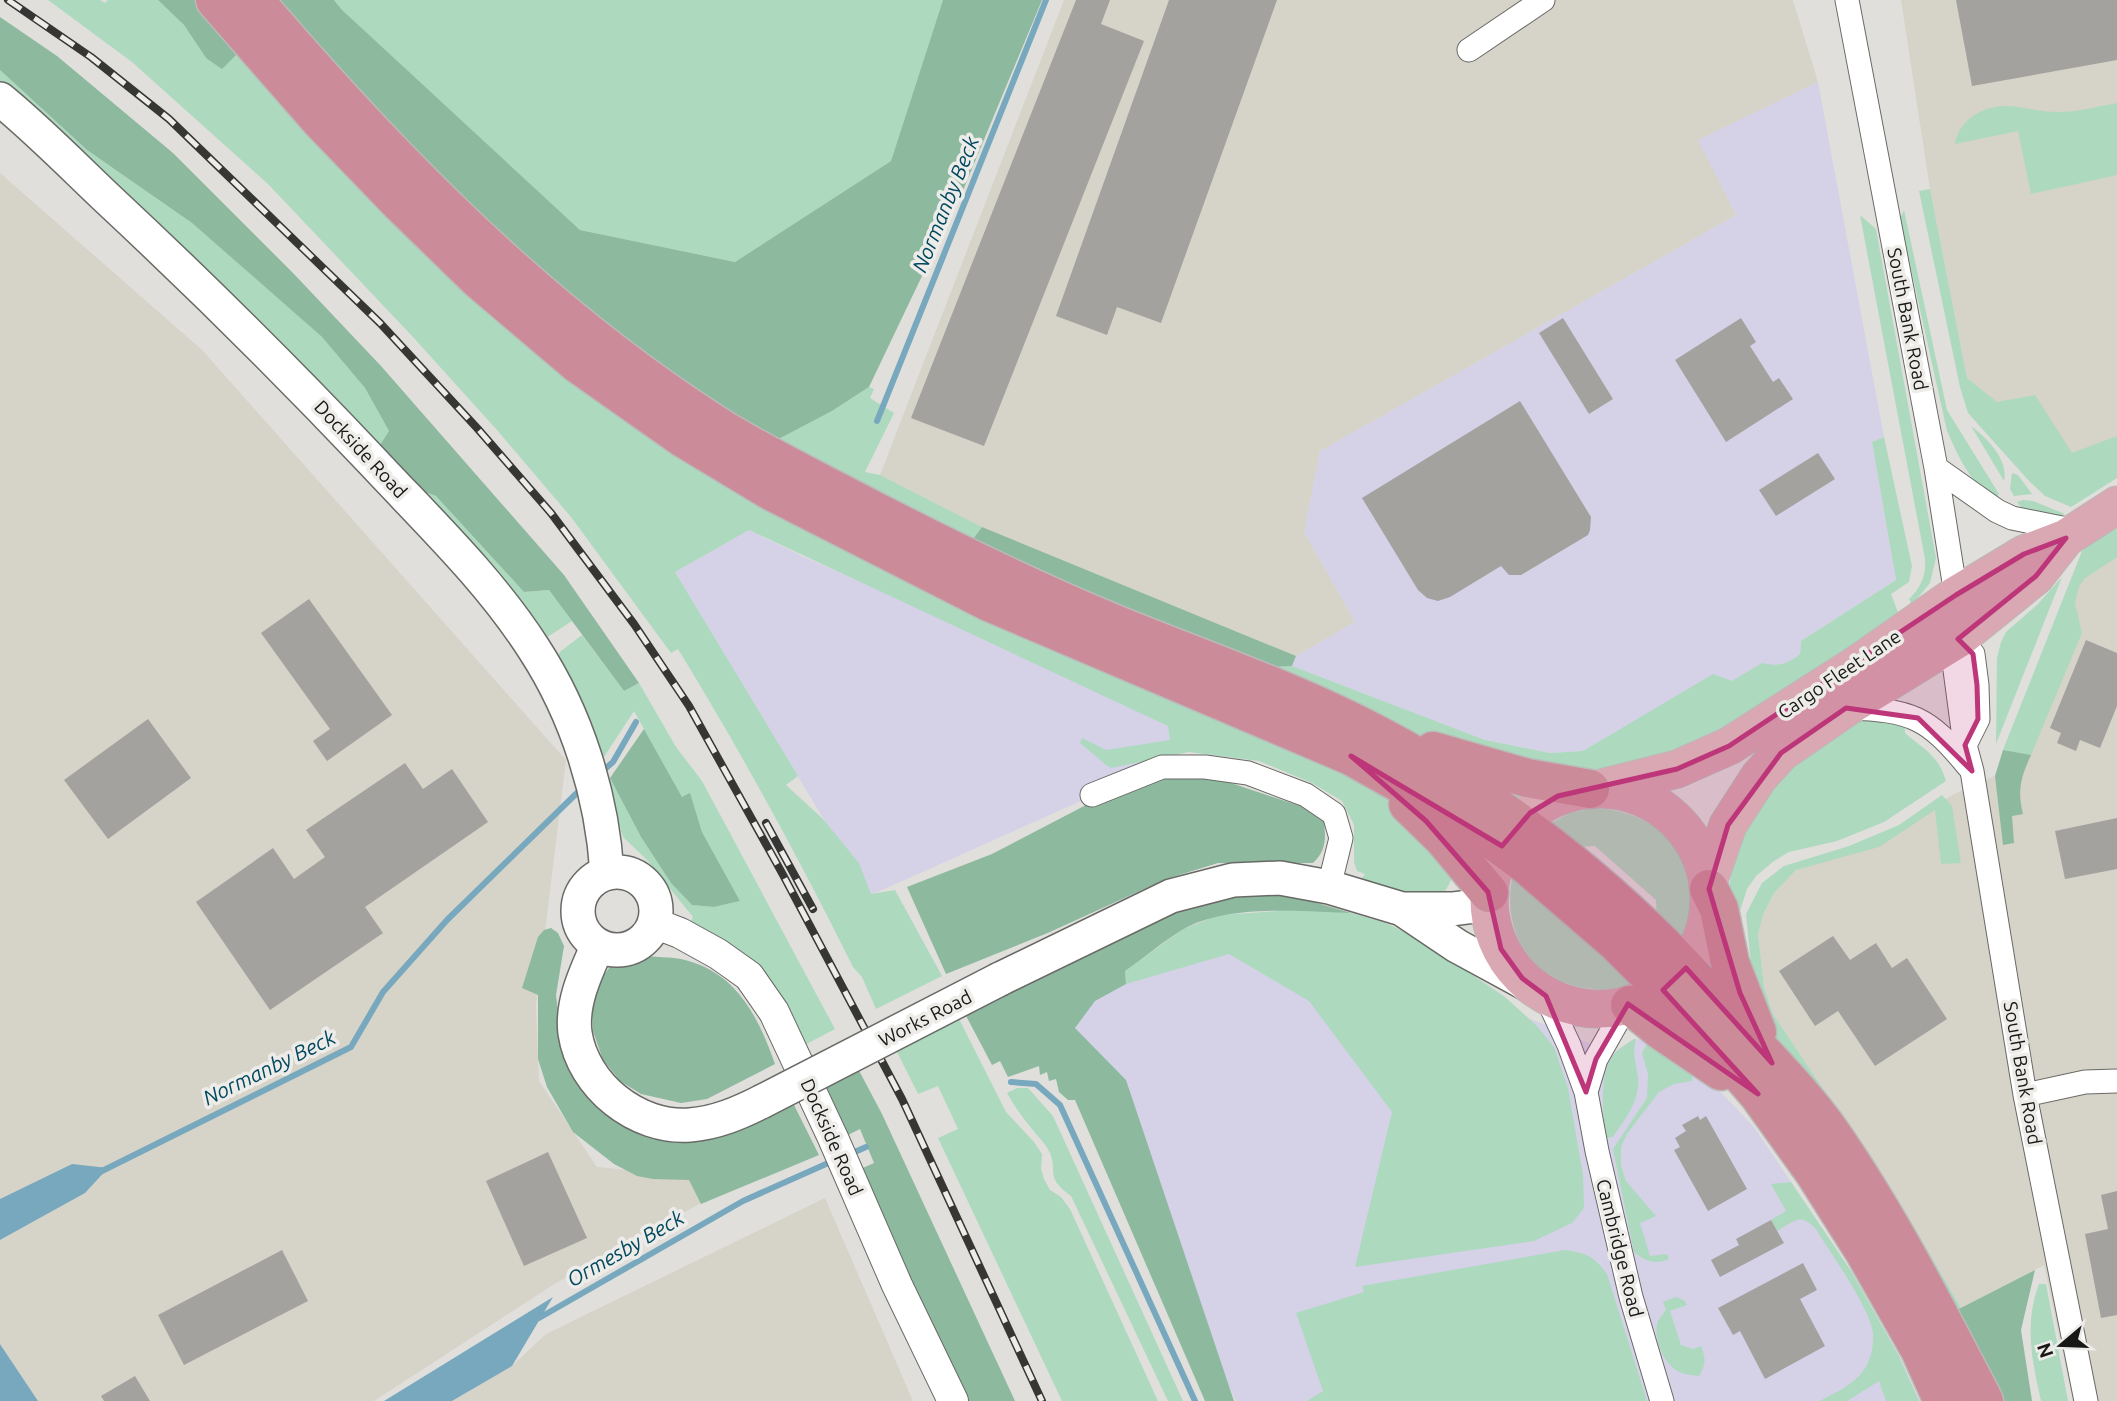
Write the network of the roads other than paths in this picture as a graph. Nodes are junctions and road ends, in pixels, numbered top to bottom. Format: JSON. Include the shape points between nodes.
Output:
{"nodes":[{"id":1,"x":215,"y":0,"type":"edge"},
{"id":2,"x":254,"y":0,"type":"edge"},
{"id":3,"x":1543,"y":0,"type":"edge"},
{"id":4,"x":1847,"y":0,"type":"edge"},
{"id":5,"x":1469,"y":50,"type":"dead end"},
{"id":6,"x":0,"y":99,"type":"edge"},
{"id":7,"x":1936,"y":468,"type":"junction"},
{"id":8,"x":2117,"y":505,"type":"edge"},
{"id":9,"x":2072,"y":534,"type":"junction"},
{"id":10,"x":1956,"y":595,"type":"junction"},
{"id":11,"x":1958,"y":639,"type":"junction"},
{"id":12,"x":1846,"y":708,"type":"junction"},
{"id":13,"x":1364,"y":745,"type":"junction"},
{"id":14,"x":1972,"y":771,"type":"junction"},
{"id":15,"x":1595,"y":789,"type":"junction"},
{"id":16,"x":1092,"y":795,"type":"dead end"},
{"id":17,"x":1510,"y":835,"type":"junction"},
{"id":18,"x":607,"y":873,"type":"junction"},
{"id":19,"x":1708,"y":886,"type":"junction"},
{"id":20,"x":1329,"y":887,"type":"junction"},
{"id":21,"x":1489,"y":895,"type":"junction"},
{"id":22,"x":1402,"y":909,"type":"junction"},
{"id":23,"x":654,"y":923,"type":"junction"},
{"id":24,"x":598,"y":946,"type":"junction"},
{"id":25,"x":1541,"y":992,"type":"junction"},
{"id":26,"x":1651,"y":992,"type":"junction"},
{"id":27,"x":1765,"y":1079,"type":"junction"},
{"id":28,"x":2117,"y":1081,"type":"edge"},
{"id":29,"x":1586,"y":1092,"type":"junction"},
{"id":30,"x":2025,"y":1095,"type":"junction"},
{"id":31,"x":953,"y":1401,"type":"edge"},
{"id":32,"x":1662,"y":1401,"type":"edge"},
{"id":33,"x":1943,"y":1401,"type":"edge"},
{"id":34,"x":1984,"y":1401,"type":"edge"},
{"id":35,"x":2086,"y":1401,"type":"edge"}],
"edges":[{"from":1,"to":13,"type":"highway","via":[[329,130],[478,279],[578,364],[683,438],[771,491],[989,602]]},
{"from":2,"to":13,"type":"highway","via":[[379,139],[526,282],[610,350],[716,425],[900,524],[1018,581],[1331,712]]},
{"from":3,"to":5,"type":"street"},
{"from":4,"to":7,"type":"street","name":"South Bank Road"},
{"from":6,"to":18,"type":"main road","name":"Dockside Road","via":[[300,385],[509,612],[566,707],[596,795]]},
{"from":7,"to":9,"type":"street","via":[[1997,511]]},
{"from":7,"to":10,"type":"street","name":"South Bank Road"},
{"from":8,"to":9,"type":"main road","name":"Cargo Fleet Lane"},
{"from":9,"to":10,"type":"main road","name":"Cargo Fleet Lane","via":[[2024,554]]},
{"from":9,"to":11,"type":"main road","name":"Cargo Fleet Lane","via":[[2036,576]]},
{"from":10,"to":11,"type":"street","name":"South Bank Road"},
{"from":10,"to":15,"type":"main road","name":"Cargo Fleet Lane","via":[[1729,746],[1677,769]]},
{"from":11,"to":12,"type":"main road","name":"Cargo Fleet Lane"},
{"from":11,"to":14,"type":"street","name":"South Bank Road","via":[[1953,655]]},
{"from":12,"to":14,"type":"street","via":[[1887,710],[1918,718]]},
{"from":12,"to":19,"type":"main road","name":"Cargo Fleet Lane","via":[[1781,753],[1759,777],[1728,825]]},
{"from":13,"to":15,"type":"highway"},
{"from":13,"to":17,"type":"highway","via":[[1465,820]]},
{"from":13,"to":21,"type":"highway","via":[[1387,790],[1426,821]]},
{"from":14,"to":30,"type":"street","name":"South Bank Road"},
{"from":15,"to":17,"type":"main road","name":"Cargo Fleet Lane","via":[[1573,791],[1543,803]]},
{"from":15,"to":19,"type":"main road","via":[[1639,796],[1672,816],[1696,846]]},
{"from":16,"to":20,"type":"street","via":[[1162,767],[1248,773],[1306,795],[1334,814],[1340,838]]},
{"from":17,"to":21,"type":"main road","via":[[1491,877]]},
{"from":17,"to":26,"type":"highway","via":[[1617,943]]},
{"from":18,"to":23,"type":"main road","via":[[622,872],[650,890],[656,904]]},
{"from":18,"to":24,"type":"main road","via":[[588,885],[578,911],[585,934]]},
{"from":19,"to":26,"type":"main road","via":[[1709,910],[1697,950]]},
{"from":19,"to":27,"type":"highway","via":[[1719,909],[1727,953]]},
{"from":20,"to":22,"type":"main road","name":"Works Road"},
{"from":20,"to":24,"type":"main road","name":"Works Road","bridge":true,"via":[[1280,878],[1233,880],[1171,896],[743,1112],[690,1125],[642,1117],[617,1102],[584,1063],[575,1032],[577,1000]]},
{"from":21,"to":22,"type":"main road","name":"Works Road","via":[[1468,907]]},
{"from":21,"to":25,"type":"main road","via":[[1501,949],[1522,978]]},
{"from":22,"to":25,"type":"main road","name":"Works Road","via":[[1457,946]]},
{"from":23,"to":24,"type":"main road","via":[[637,945],[622,950]]},
{"from":23,"to":31,"type":"street","name":"Dockside Road","via":[[718,954],[749,976],[774,1012]]},
{"from":25,"to":26,"type":"main road","via":[[1577,1007],[1602,1009]]},
{"from":25,"to":29,"type":"street","name":"Cambridge Road","via":[[1570,1045]]},
{"from":26,"to":27,"type":"highway","via":[[1695,1021]]},
{"from":26,"to":29,"type":"street","name":"Cambridge Road","via":[[1596,1059]]},
{"from":27,"to":33,"type":"highway","via":[[1814,1172],[1920,1350]]},
{"from":27,"to":34,"type":"highway","via":[[1828,1129],[1906,1252]]},
{"from":28,"to":30,"type":"street","via":[[2085,1082]]},
{"from":29,"to":32,"type":"street","name":"Cambridge Road","via":[[1630,1297]]},
{"from":30,"to":35,"type":"street","name":"South Bank Road"}]}
